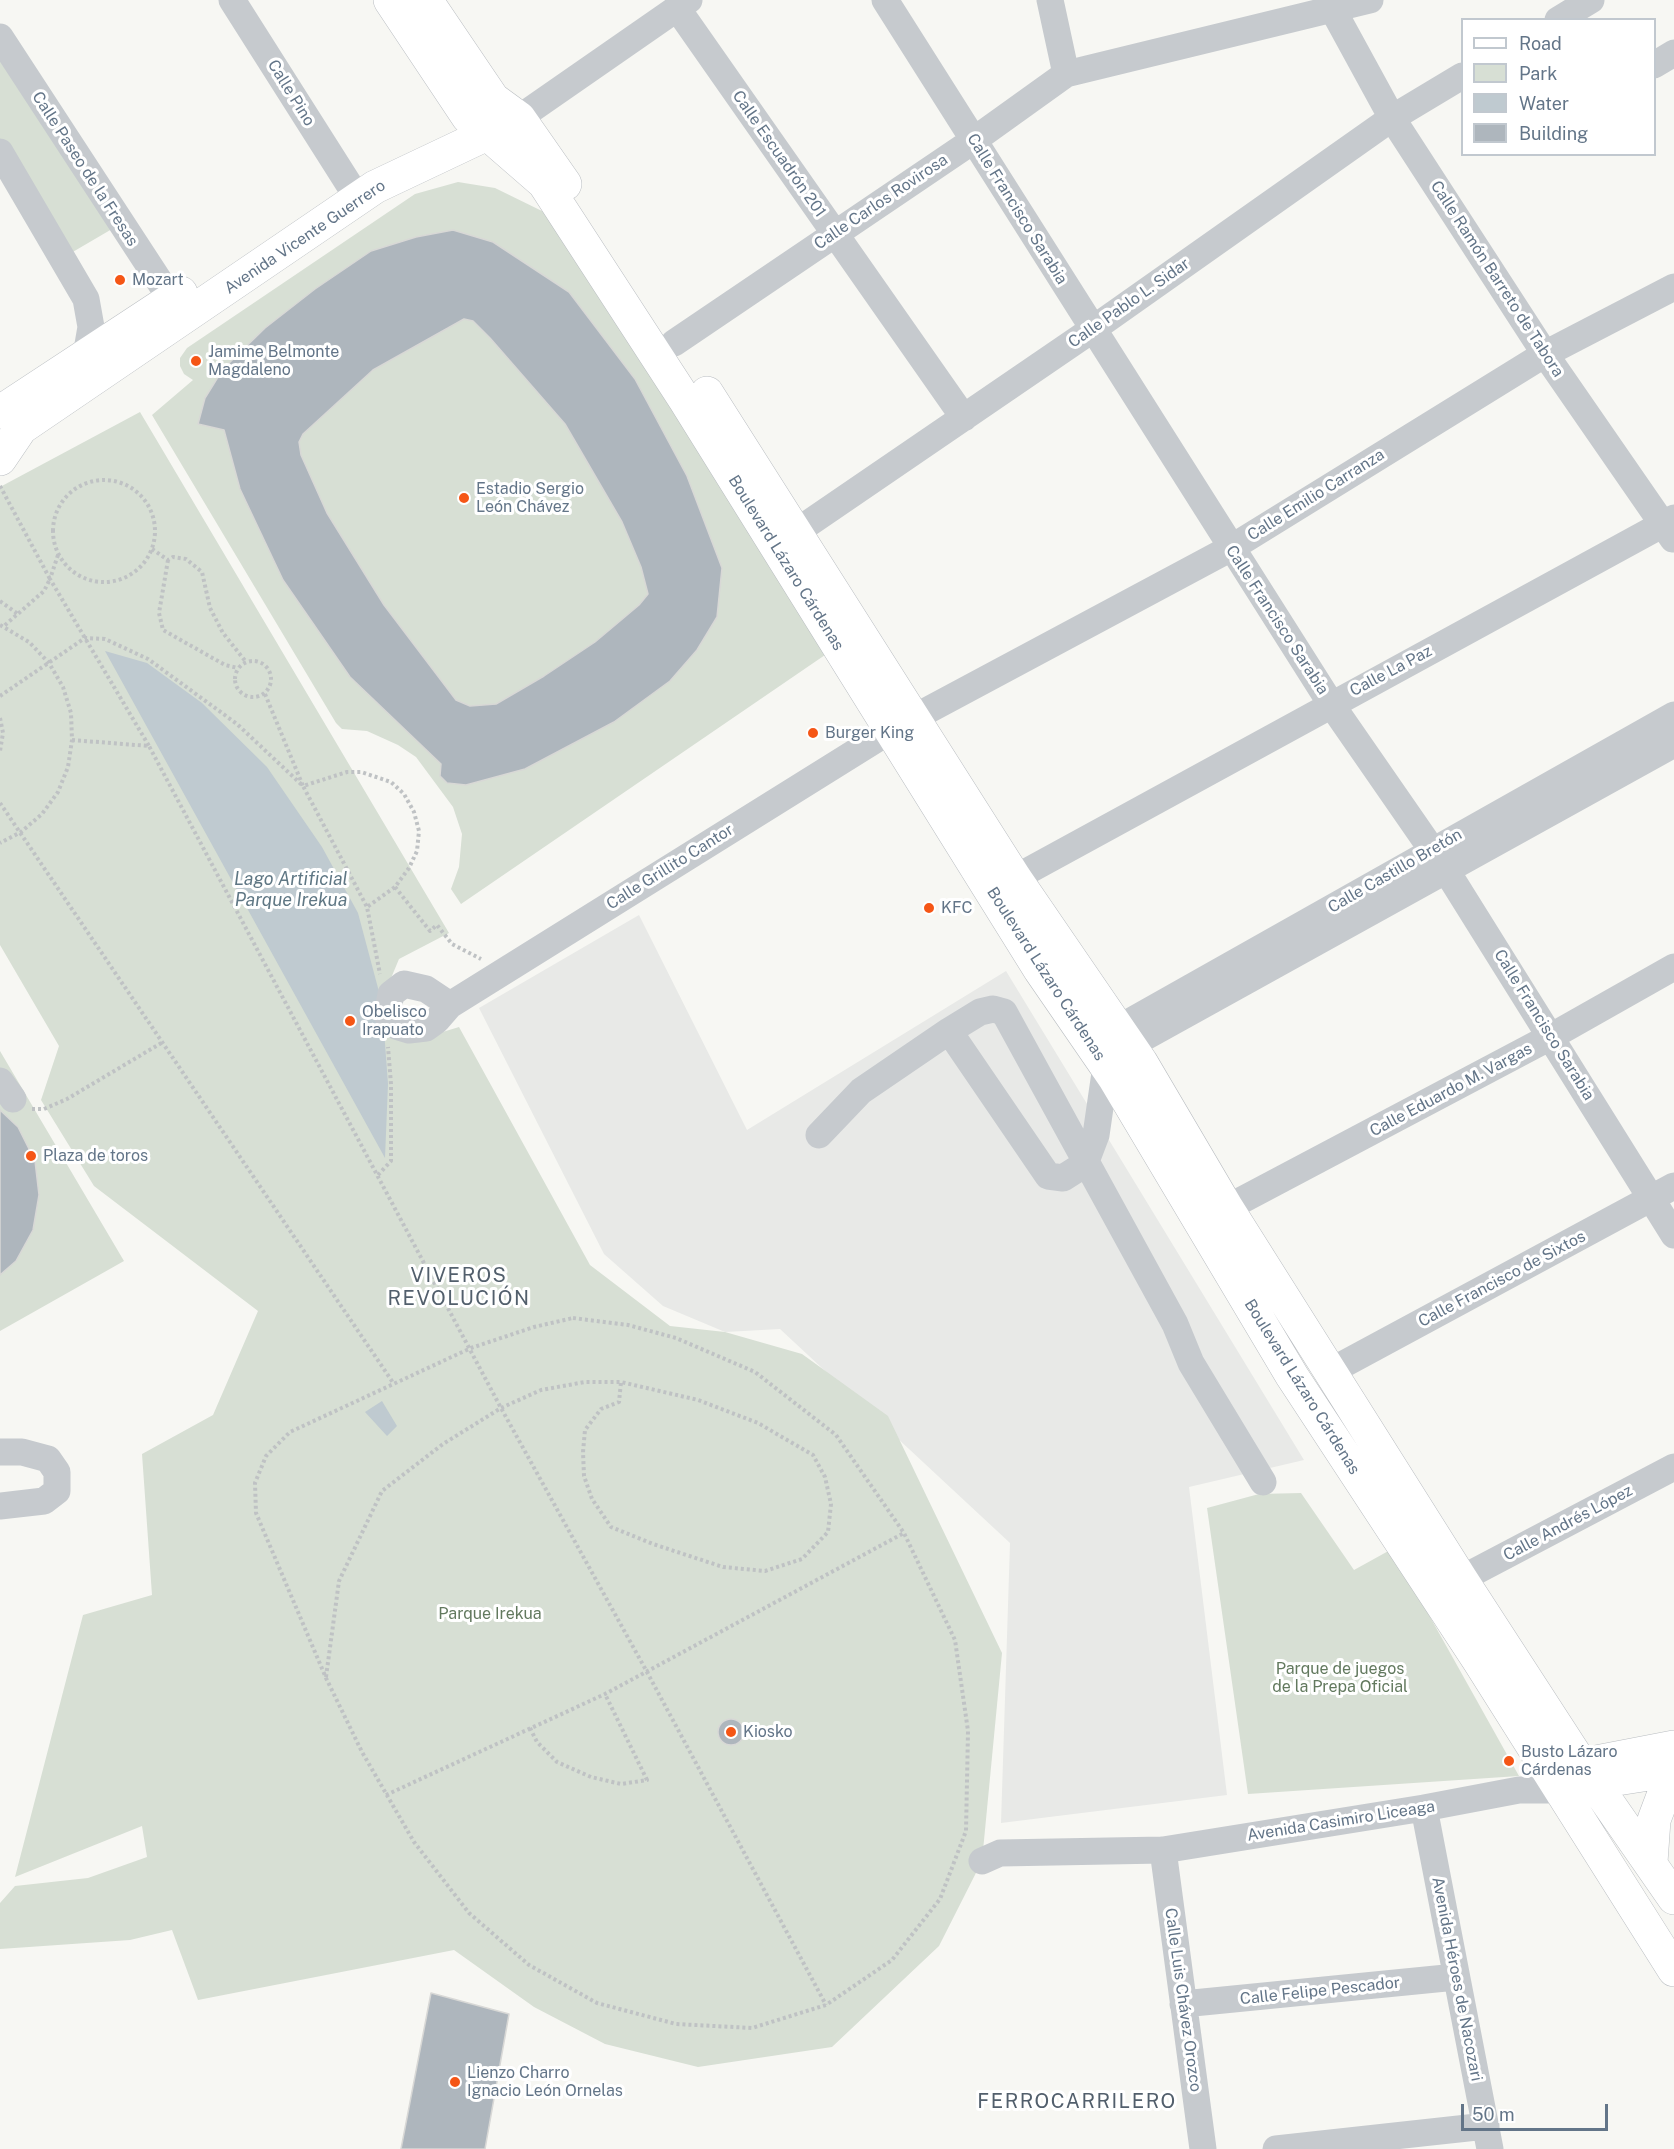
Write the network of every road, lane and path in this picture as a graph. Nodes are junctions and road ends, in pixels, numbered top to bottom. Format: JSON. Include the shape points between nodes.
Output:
{"nodes":[{"id":1,"x":232,"y":0,"type":"edge"},
{"id":2,"x":390,"y":0,"type":"edge"},
{"id":3,"x":426,"y":0,"type":"edge"},
{"id":4,"x":885,"y":0,"type":"edge"},
{"id":5,"x":1050,"y":0,"type":"edge"},
{"id":6,"x":1370,"y":0,"type":"edge"},
{"id":7,"x":1591,"y":0,"type":"edge"},
{"id":8,"x":683,"y":4,"type":"edge"},
{"id":9,"x":1333,"y":10,"type":"junction"},
{"id":10,"x":1561,"y":18,"type":"edge"},
{"id":11,"x":0,"y":37,"type":"edge"},
{"id":12,"x":1674,"y":52,"type":"edge"},
{"id":13,"x":1656,"y":64,"type":"edge"},
{"id":14,"x":1066,"y":74,"type":"junction"},
{"id":15,"x":1461,"y":77,"type":"edge"},
{"id":16,"x":483,"y":116,"type":"junction"},
{"id":17,"x":519,"y":118,"type":"junction"},
{"id":18,"x":1392,"y":118,"type":"junction"},
{"id":19,"x":974,"y":140,"type":"junction"},
{"id":20,"x":0,"y":152,"type":"edge"},
{"id":21,"x":544,"y":183,"type":"junction"},
{"id":22,"x":363,"y":187,"type":"junction"},
{"id":23,"x":834,"y":233,"type":"junction"},
{"id":24,"x":1674,"y":287,"type":"edge"},
{"id":25,"x":171,"y":299,"type":"junction"},
{"id":26,"x":1093,"y":329,"type":"junction"},
{"id":27,"x":674,"y":343,"type":"junction"},
{"id":28,"x":1545,"y":354,"type":"junction"},
{"id":29,"x":86,"y":356,"type":"junction"},
{"id":30,"x":0,"y":412,"type":"edge"},
{"id":31,"x":964,"y":418,"type":"junction"},
{"id":32,"x":0,"y":459,"type":"edge"},
{"id":33,"x":0,"y":486,"type":"edge"},
{"id":34,"x":1671,"y":528,"type":"edge"},
{"id":35,"x":796,"y":532,"type":"junction"},
{"id":36,"x":1231,"y":548,"type":"junction"},
{"id":37,"x":152,"y":549,"type":"junction"},
{"id":38,"x":59,"y":555,"type":"junction"},
{"id":39,"x":168,"y":560,"type":"junction"},
{"id":40,"x":50,"y":579,"type":"junction"},
{"id":41,"x":0,"y":601,"type":"edge"},
{"id":42,"x":18,"y":614,"type":"junction"},
{"id":43,"x":2,"y":626,"type":"edge"},
{"id":44,"x":85,"y":638,"type":"junction"},
{"id":45,"x":246,"y":662,"type":"junction"},
{"id":46,"x":50,"y":663,"type":"junction"},
{"id":47,"x":238,"y":668,"type":"junction"},
{"id":48,"x":265,"y":694,"type":"junction"},
{"id":49,"x":0,"y":696,"type":"edge"},
{"id":50,"x":1331,"y":704,"type":"junction"},
{"id":51,"x":1674,"y":715,"type":"edge"},
{"id":52,"x":0,"y":718,"type":"edge"},
{"id":53,"x":901,"y":724,"type":"junction"},
{"id":54,"x":72,"y":740,"type":"junction"},
{"id":55,"x":1674,"y":744,"type":"edge"},
{"id":56,"x":149,"y":746,"type":"junction"},
{"id":57,"x":0,"y":751,"type":"edge"},
{"id":58,"x":303,"y":786,"type":"junction"},
{"id":59,"x":0,"y":803,"type":"edge"},
{"id":60,"x":21,"y":832,"type":"junction"},
{"id":61,"x":0,"y":843,"type":"edge"},
{"id":62,"x":1439,"y":860,"type":"junction"},
{"id":63,"x":1015,"y":878,"type":"junction"},
{"id":64,"x":395,"y":886,"type":"junction"},
{"id":65,"x":367,"y":907,"type":"junction"},
{"id":66,"x":1674,"y":967,"type":"edge"},
{"id":67,"x":498,"y":975,"type":"junction"},
{"id":68,"x":381,"y":981,"type":"dead end"},
{"id":69,"x":450,"y":1005,"type":"dead end"},
{"id":70,"x":950,"y":1031,"type":"junction"},
{"id":71,"x":1552,"y":1036,"type":"junction"},
{"id":72,"x":387,"y":1038,"type":"dead end"},
{"id":73,"x":163,"y":1042,"type":"junction"},
{"id":74,"x":1118,"y":1047,"type":"junction"},
{"id":75,"x":6,"y":1090,"type":"edge"},
{"id":76,"x":819,"y":1135,"type":"dead end"},
{"id":77,"x":1085,"y":1164,"type":"junction"},
{"id":78,"x":378,"y":1175,"type":"junction"},
{"id":79,"x":1662,"y":1193,"type":"edge"},
{"id":80,"x":1227,"y":1208,"type":"junction"},
{"id":81,"x":1674,"y":1235,"type":"edge"},
{"id":82,"x":471,"y":1348,"type":"junction"},
{"id":83,"x":1331,"y":1371,"type":"junction"},
{"id":84,"x":621,"y":1382,"type":"junction"},
{"id":85,"x":394,"y":1384,"type":"junction"},
{"id":86,"x":501,"y":1408,"type":"junction"},
{"id":87,"x":0,"y":1452,"type":"edge"},
{"id":88,"x":1674,"y":1467,"type":"edge"},
{"id":89,"x":1263,"y":1482,"type":"dead end"},
{"id":90,"x":0,"y":1506,"type":"edge"},
{"id":91,"x":904,"y":1533,"type":"junction"},
{"id":92,"x":1461,"y":1579,"type":"junction"},
{"id":93,"x":647,"y":1672,"type":"junction"},
{"id":94,"x":326,"y":1678,"type":"junction"},
{"id":95,"x":605,"y":1694,"type":"junction"},
{"id":96,"x":530,"y":1728,"type":"junction"},
{"id":97,"x":1673,"y":1753,"type":"edge"},
{"id":98,"x":1587,"y":1773,"type":"junction"},
{"id":99,"x":1553,"y":1781,"type":"junction"},
{"id":100,"x":1674,"y":1785,"type":"edge"},
{"id":101,"x":386,"y":1796,"type":"junction"},
{"id":102,"x":1424,"y":1808,"type":"junction"},
{"id":103,"x":1163,"y":1850,"type":"junction"},
{"id":104,"x":982,"y":1861,"type":"dead end"},
{"id":105,"x":1652,"y":1862,"type":"junction"},
{"id":106,"x":1674,"y":1898,"type":"edge"},
{"id":107,"x":1674,"y":1970,"type":"edge"},
{"id":108,"x":1456,"y":1977,"type":"junction"},
{"id":109,"x":1184,"y":2004,"type":"junction"},
{"id":110,"x":826,"y":2005,"type":"junction"},
{"id":111,"x":1488,"y":2137,"type":"edge"},
{"id":112,"x":1203,"y":2149,"type":"edge"},
{"id":113,"x":1276,"y":2149,"type":"edge"}],
"edges":[{"from":1,"to":22,"type":"street","name":"Calle Pino"},
{"from":2,"to":16,"type":"main road","name":"Boulevard Lázaro Cárdenas"},
{"from":3,"to":16,"type":"main road","name":"Boulevard Lázaro Cárdenas"},
{"from":4,"to":19,"type":"street","name":"Calle Francisco Sarabia"},
{"from":5,"to":14,"type":"street"},
{"from":6,"to":9,"type":"street","name":"Calle Carlos Rovirosa"},
{"from":7,"to":10,"type":"street"},
{"from":8,"to":17,"type":"street"},
{"from":8,"to":23,"type":"street","name":"Calle Escuadrón 201"},
{"from":9,"to":14,"type":"street","name":"Calle Carlos Rovirosa"},
{"from":9,"to":18,"type":"street","name":"Calle Ramón Barreto de Tabora"},
{"from":11,"to":25,"type":"street","name":"Calle Paseo de la Fresas"},
{"from":12,"to":13,"type":"street"},
{"from":14,"to":19,"type":"street","name":"Calle Carlos Rovirosa"},
{"from":15,"to":18,"type":"street","name":"Calle Pablo L. Sidar"},
{"from":16,"to":17,"type":"main road","name":"Boulevard Lázaro Cárdenas"},
{"from":16,"to":21,"type":"main road","name":"Boulevard Lázaro Cárdenas"},
{"from":16,"to":22,"type":"main road","name":"Avenida Vicente Guerrero"},
{"from":17,"to":27,"type":"main road","name":"Boulevard Lázaro Cárdenas"},
{"from":18,"to":26,"type":"street","name":"Calle Pablo L. Sidar"},
{"from":18,"to":28,"type":"street","name":"Calle Ramón Barreto de Tabora"},
{"from":19,"to":23,"type":"street","name":"Calle Carlos Rovirosa"},
{"from":19,"to":26,"type":"street","name":"Calle Francisco Sarabia"},
{"from":20,"to":29,"type":"street","via":[[86,299],[91,327]]},
{"from":21,"to":22,"type":"main road","via":[[516,169],[486,161]]},
{"from":21,"to":53,"type":"main road","name":"Boulevard Lázaro Cárdenas"},
{"from":22,"to":25,"type":"main road","name":"Avenida Vicente Guerrero"},
{"from":22,"to":32,"type":"main road","name":"Avenida Vicente Guerrero","via":[[21,428]]},
{"from":23,"to":27,"type":"street","name":"Calle Carlos Rovirosa"},
{"from":23,"to":31,"type":"street","name":"Calle Escuadrón 201"},
{"from":24,"to":28,"type":"street","name":"Calle Emilio Carranza"},
{"from":25,"to":29,"type":"main road","name":"Avenida Vicente Guerrero"},
{"from":26,"to":31,"type":"street","name":"Calle Pablo L. Sidar"},
{"from":26,"to":36,"type":"street","name":"Calle Francisco Sarabia"},
{"from":27,"to":35,"type":"main road","name":"Boulevard Lázaro Cárdenas"},
{"from":28,"to":34,"type":"street","name":"Calle Ramón Barreto de Tabora"},
{"from":28,"to":36,"type":"street","name":"Calle Emilio Carranza"},
{"from":29,"to":30,"type":"main road","name":"Avenida Vicente Guerrero"},
{"from":31,"to":35,"type":"street","name":"Calle Pablo L. Sidar"},
{"from":33,"to":40,"type":"path"},
{"from":34,"to":50,"type":"street","name":"Calle La Paz"},
{"from":35,"to":53,"type":"main road","name":"Boulevard Lázaro Cárdenas"},
{"from":36,"to":50,"type":"street","name":"Calle Francisco Sarabia"},
{"from":36,"to":53,"type":"street","name":"Calle Emilio Carranza"},
{"from":37,"to":38,"type":"path","via":[[134,572],[107,582],[79,576]]},
{"from":37,"to":38,"type":"path","via":[[155,535],[149,507],[129,486],[101,479],[74,489],[60,506],[53,526]]},
{"from":37,"to":39,"type":"path"},
{"from":38,"to":40,"type":"path"},
{"from":39,"to":45,"type":"path","via":[[186,559],[202,572],[210,608],[223,633]]},
{"from":39,"to":47,"type":"path","via":[[159,613],[163,630],[225,665]]},
{"from":40,"to":42,"type":"path","via":[[44,591]]},
{"from":40,"to":44,"type":"path"},
{"from":41,"to":42,"type":"path"},
{"from":42,"to":43,"type":"path"},
{"from":43,"to":46,"type":"path","via":[[29,642]]},
{"from":44,"to":46,"type":"path"},
{"from":44,"to":56,"type":"path"},
{"from":44,"to":58,"type":"path","via":[[105,639],[148,659],[237,724]]},
{"from":45,"to":47,"type":"path"},
{"from":45,"to":48,"type":"path","via":[[257,661],[272,675]]},
{"from":46,"to":49,"type":"path"},
{"from":46,"to":54,"type":"path","via":[[68,704]]},
{"from":47,"to":48,"type":"path","via":[[237,689],[255,698]]},
{"from":48,"to":58,"type":"path"},
{"from":50,"to":62,"type":"street","name":"Calle Francisco Sarabia"},
{"from":50,"to":63,"type":"street","name":"Calle La Paz"},
{"from":51,"to":62,"type":"street","name":"Calle Castillo Bretón"},
{"from":52,"to":57,"type":"path"},
{"from":53,"to":63,"type":"main road","name":"Boulevard Lázaro Cárdenas"},
{"from":53,"to":67,"type":"street","name":"Calle Grillito Cantor"},
{"from":53,"to":74,"type":"main road","name":"Boulevard Lázaro Cárdenas","via":[[1040,969]]},
{"from":54,"to":56,"type":"path"},
{"from":54,"to":60,"type":"path","via":[[68,767],[58,792],[42,814]]},
{"from":55,"to":62,"type":"street","name":"Calle Castillo Bretón"},
{"from":56,"to":78,"type":"path"},
{"from":58,"to":64,"type":"path","via":[[347,772],[361,772],[390,783],[404,794],[419,831],[417,851]]},
{"from":58,"to":65,"type":"path"},
{"from":59,"to":60,"type":"path"},
{"from":60,"to":61,"type":"path"},
{"from":60,"to":73,"type":"path"},
{"from":62,"to":71,"type":"street","name":"Calle Francisco Sarabia"},
{"from":62,"to":74,"type":"street","name":"Calle Castillo Bretón"},
{"from":63,"to":74,"type":"main road","name":"Boulevard Lázaro Cárdenas"},
{"from":64,"to":65,"type":"path"},
{"from":64,"to":67,"type":"path","via":[[430,931],[437,925],[452,944],[488,962]]},
{"from":65,"to":68,"type":"path"},
{"from":66,"to":71,"type":"street","name":"Calle Eduardo M. Vargas"},
{"from":67,"to":69,"type":"street","name":"Calle Grillito Cantor"},
{"from":70,"to":76,"type":"street","via":[[861,1091]]},
{"from":70,"to":77,"type":"street","via":[[1048,1176],[1063,1178]]},
{"from":70,"to":77,"type":"street","via":[[980,1012],[1004,1012]]},
{"from":71,"to":79,"type":"street","name":"Calle Francisco Sarabia"},
{"from":71,"to":80,"type":"street","name":"Calle Eduardo M. Vargas"},
{"from":72,"to":78,"type":"path","via":[[391,1161]]},
{"from":73,"to":75,"type":"path","via":[[68,1099],[44,1109],[30,1109]]},
{"from":73,"to":85,"type":"path"},
{"from":74,"to":77,"type":"street"},
{"from":74,"to":80,"type":"main road","name":"Boulevard Lázaro Cárdenas","via":[[1141,1062]]},
{"from":74,"to":99,"type":"main road","name":"Boulevard Lázaro Cárdenas","via":[[1292,1376]]},
{"from":77,"to":89,"type":"street","via":[[1174,1324],[1191,1363]]},
{"from":78,"to":82,"type":"path"},
{"from":79,"to":81,"type":"street","name":"Calle Francisco Sarabia"},
{"from":79,"to":83,"type":"street","name":"Calle Francisco de Sixtos"},
{"from":80,"to":83,"type":"main road","name":"Boulevard Lázaro Cárdenas"},
{"from":82,"to":85,"type":"path"},
{"from":82,"to":86,"type":"path"},
{"from":82,"to":91,"type":"path","via":[[534,1326],[573,1318],[676,1338],[755,1372],[837,1435]]},
{"from":83,"to":92,"type":"main road","name":"Boulevard Lázaro Cárdenas"},
{"from":84,"to":84,"type":"path","via":[[698,1400],[738,1415],[813,1455],[825,1477],[831,1504],[828,1532],[802,1559],[765,1570],[723,1567],[611,1527],[592,1499],[584,1476],[583,1452],[585,1430],[601,1409],[619,1402]]},
{"from":84,"to":86,"type":"path","via":[[585,1382],[541,1390]]},
{"from":85,"to":94,"type":"path","via":[[290,1432],[266,1456],[255,1483],[256,1514]]},
{"from":86,"to":93,"type":"path"},
{"from":86,"to":94,"type":"path","via":[[444,1444],[382,1491],[339,1581]]},
{"from":87,"to":90,"type":"street","via":[[22,1452],[48,1459],[57,1472],[57,1491],[44,1501]]},
{"from":88,"to":92,"type":"street","name":"Calle Andrés López"},
{"from":91,"to":93,"type":"path"},
{"from":91,"to":110,"type":"path","via":[[955,1640],[968,1731],[966,1831],[940,1899],[906,1942],[892,1959]]},
{"from":92,"to":98,"type":"main road","name":"Boulevard Lázaro Cárdenas"},
{"from":93,"to":95,"type":"path"},
{"from":93,"to":110,"type":"path"},
{"from":94,"to":101,"type":"path"},
{"from":95,"to":96,"type":"path"},
{"from":95,"to":96,"type":"path","via":[[647,1780],[621,1784],[591,1777],[557,1762],[537,1742]]},
{"from":96,"to":101,"type":"path"},
{"from":97,"to":98,"type":"main road","name":"Avenida Casimiro Liceaga"},
{"from":98,"to":99,"type":"main road","name":"Avenida Casimiro Liceaga"},
{"from":98,"to":105,"type":"main road","name":"Boulevard Lázaro Cárdenas"},
{"from":99,"to":102,"type":"street","name":"Avenida Casimiro Liceaga"},
{"from":99,"to":107,"type":"main road","name":"Boulevard Lázaro Cárdenas"},
{"from":100,"to":105,"type":"main road","via":[[1663,1796],[1654,1820]]},
{"from":101,"to":110,"type":"path","via":[[414,1842],[469,1913],[529,1965],[597,2003],[676,2024],[752,2028]]},
{"from":102,"to":103,"type":"street","name":"Avenida Casimiro Liceaga"},
{"from":102,"to":108,"type":"street","name":"Avenida Héroes de Nacozari"},
{"from":103,"to":104,"type":"street","name":"Avenida Casimiro Liceaga","via":[[1000,1853]]},
{"from":103,"to":109,"type":"street","name":"Calle Luis Chávez Orozco"},
{"from":105,"to":106,"type":"main road","name":"Boulevard Lázaro Cárdenas"},
{"from":108,"to":109,"type":"street","name":"Calle Felipe Pescador"},
{"from":108,"to":111,"type":"street","name":"Avenida Héroes de Nacozari"},
{"from":109,"to":112,"type":"street","name":"Calle Luis Chávez Orozco"},
{"from":111,"to":113,"type":"street"}]}
